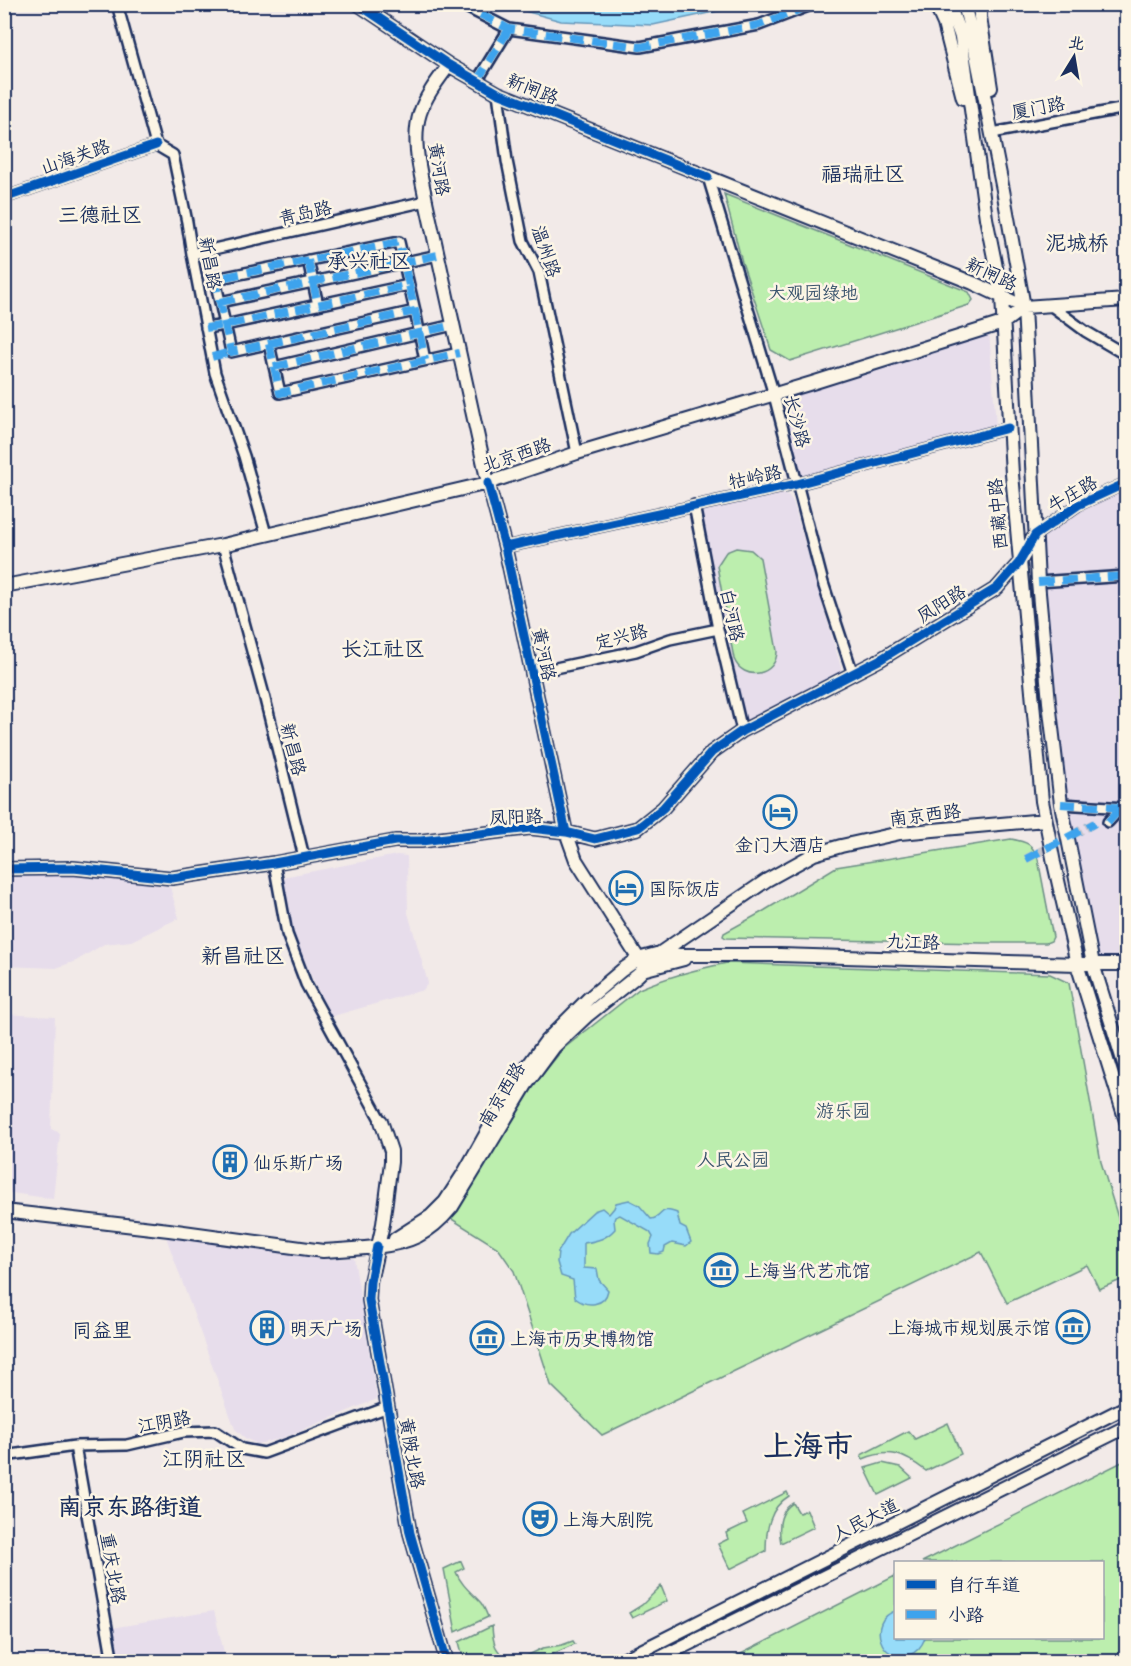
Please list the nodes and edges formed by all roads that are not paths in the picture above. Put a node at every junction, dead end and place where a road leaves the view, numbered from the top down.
1 (117, 4) edge
2 (358, 4) edge
3 (460, 4) edge
4 (814, 4) edge
5 (935, 4) edge
6 (949, 4) edge
7 (964, 4) edge
8 (980, 4) edge
9 (509, 29) junction
10 (449, 65) junction
11 (477, 81) junction
12 (498, 93) junction
13 (1126, 108) edge
14 (991, 129) junction
15 (156, 145) junction
16 (978, 160) junction
17 (708, 177) junction
18 (4, 198) edge
19 (426, 201) junction
20 (192, 254) junction
21 (438, 255) junction
22 (308, 260) junction
23 (404, 262) junction
24 (313, 282) junction
25 (409, 285) junction
26 (1002, 297) junction
27 (1126, 300) edge
28 (220, 302) junction
29 (318, 305) junction
30 (1050, 305) junction
31 (1024, 307) junction
32 (415, 311) junction
33 (1003, 323) junction
34 (225, 325) junction
35 (453, 325) junction
36 (206, 328) junction
37 (420, 333) junction
38 (269, 344) junction
39 (231, 352) junction
40 (459, 353) junction
41 (1126, 355) edge
42 (212, 357) junction
43 (426, 360) junction
44 (274, 367) junction
45 (774, 395) junction
46 (1008, 428) junction
47 (577, 453) junction
48 (488, 483) junction
49 (1126, 483) edge
50 (797, 484) junction
51 (694, 505) junction
52 (266, 534) junction
53 (1035, 535) junction
54 (223, 545) junction
55 (505, 547) junction
56 (1019, 563) junction
57 (1126, 576) edge
58 (1038, 582) junction
59 (4, 586) edge
60 (718, 629) junction
61 (532, 673) junction
62 (853, 674) junction
63 (742, 731) junction
64 (1060, 804) junction
65 (1123, 808) edge
66 (1046, 820) junction
67 (1108, 822) tunnel mouth
68 (566, 832) junction
69 (304, 857) junction
70 (274, 863) junction
71 (4, 869) edge
72 (660, 953) junction
73 (699, 954) junction
74 (642, 964) junction
75 (1077, 964) junction
76 (1093, 964) junction
77 (1126, 964) edge
78 (1126, 1070) edge
79 (381, 1121) joint
80 (1126, 1122) edge
81 (4, 1211) edge
82 (378, 1246) junction
83 (388, 1407) junction
84 (1126, 1407) edge
85 (1126, 1427) edge
86 (75, 1446) junction
87 (4, 1456) edge
88 (113, 1662) edge
89 (447, 1662) edge
90 (619, 1662) edge
91 (652, 1662) edge

1 - 15 street, 新昌路
2 - 10 main road, 新闸路
3 - 9 street
4 - 9 street
5 - 16 main road
6 - 16 main road, 西藏中路
7 - 14 main road, 西藏中路
8 - 14 main road
9 - 11 street
10 - 11 main road, 新闸路
10 - 19 main road, 黄河路
11 - 12 main road, 新闸路
12 - 17 main road, 新闸路
12 - 47 street, 温州路
13 - 14 street, 厦门路
14 - 31 main road, 西藏中路
15 - 18 street, 山海关路
15 - 20 street, 新昌路
16 - 26 main road, 西藏中路
17 - 26 main road, 新闸路
17 - 45 street, 长沙路
19 - 20 street, 青岛路
19 - 21 main road, 黄河路
20 - 36 street, 新昌路
21 - 23 street
21 - 35 main road, 黄河路
22 - 23 street
22 - 24 street
22 - 28 street
23 - 24 street
23 - 25 street
24 - 28 street
24 - 29 street
25 - 29 street
25 - 32 street
26 - 31 main road, 新闸路
26 - 33 main road, 西藏中路
27 - 30 main road
28 - 34 street
29 - 34 street
30 - 31 main road
30 - 41 street
31 - 33 main road, 北京西路
31 - 53 main road, 西藏中路
32 - 37 street
32 - 38 street
33 - 45 main road, 北京西路
33 - 46 main road, 西藏中路
34 - 36 street
34 - 39 street
35 - 37 street
35 - 40 main road, 黄河路
36 - 42 street, 新昌路
37 - 43 street
37 - 44 street
38 - 39 street
38 - 44 street
39 - 42 street
40 - 43 street
40 - 48 main road, 黄河路
42 - 52 street, 新昌路
43 - 44 street
45 - 47 main road, 北京西路
45 - 50 street, 长沙路
46 - 50 street, 牯岭路
46 - 56 main road, 西藏中路
47 - 48 main road, 北京西路
48 - 52 main road, 北京西路
48 - 55 main road, 黄河路
49 - 53 street, 牛庄路
50 - 51 street, 牯岭路
50 - 62 street, 长沙路
51 - 55 street, 牯岭路
51 - 60 street, 白河路
52 - 54 main road, 北京西路
53 - 56 main road, 凤阳路
53 - 58 main road, 西藏中路
54 - 59 main road, 北京西路
54 - 69 street, 新昌路
55 - 61 main road, 黄河路
56 - 62 main road, 凤阳路
56 - 66 main road, 西藏中路
57 - 58 street
58 - 64 main road, 西藏中路
60 - 61 street, 定兴路
60 - 63 street, 白河路
61 - 68 main road, 黄河路
62 - 63 main road, 凤阳路
63 - 68 main road, 凤阳路
64 - 65 street
64 - 76 main road, 西藏中路
65 - 67 street
66 - 72 main road, 南京西路
66 - 75 main road, 西藏中路
68 - 69 main road, 凤阳路
68 - 74 main road, 黄河路
69 - 70 main road, 凤阳路
70 - 71 main road, 凤阳路
70 - 79 street
72 - 73 main road, 九江路
72 - 74 main road, 南京西路
73 - 74 main road, 九江路
73 - 75 main road, 九江路
74 - 82 main road, 南京西路
75 - 76 main road, 九江路
75 - 80 main road, 西藏中路
76 - 77 main road, 九江路
76 - 78 main road, 西藏中路
79 - 82 main road, 黄陂北路
81 - 82 main road, 南京西路
82 - 83 main road, 黄陂北路
83 - 86 street, 江阴路
83 - 89 main road, 黄陂北路
84 - 90 main road, 人民大道
85 - 91 main road, 人民大道
86 - 87 street, 江阴路
86 - 88 street, 重庆北路

